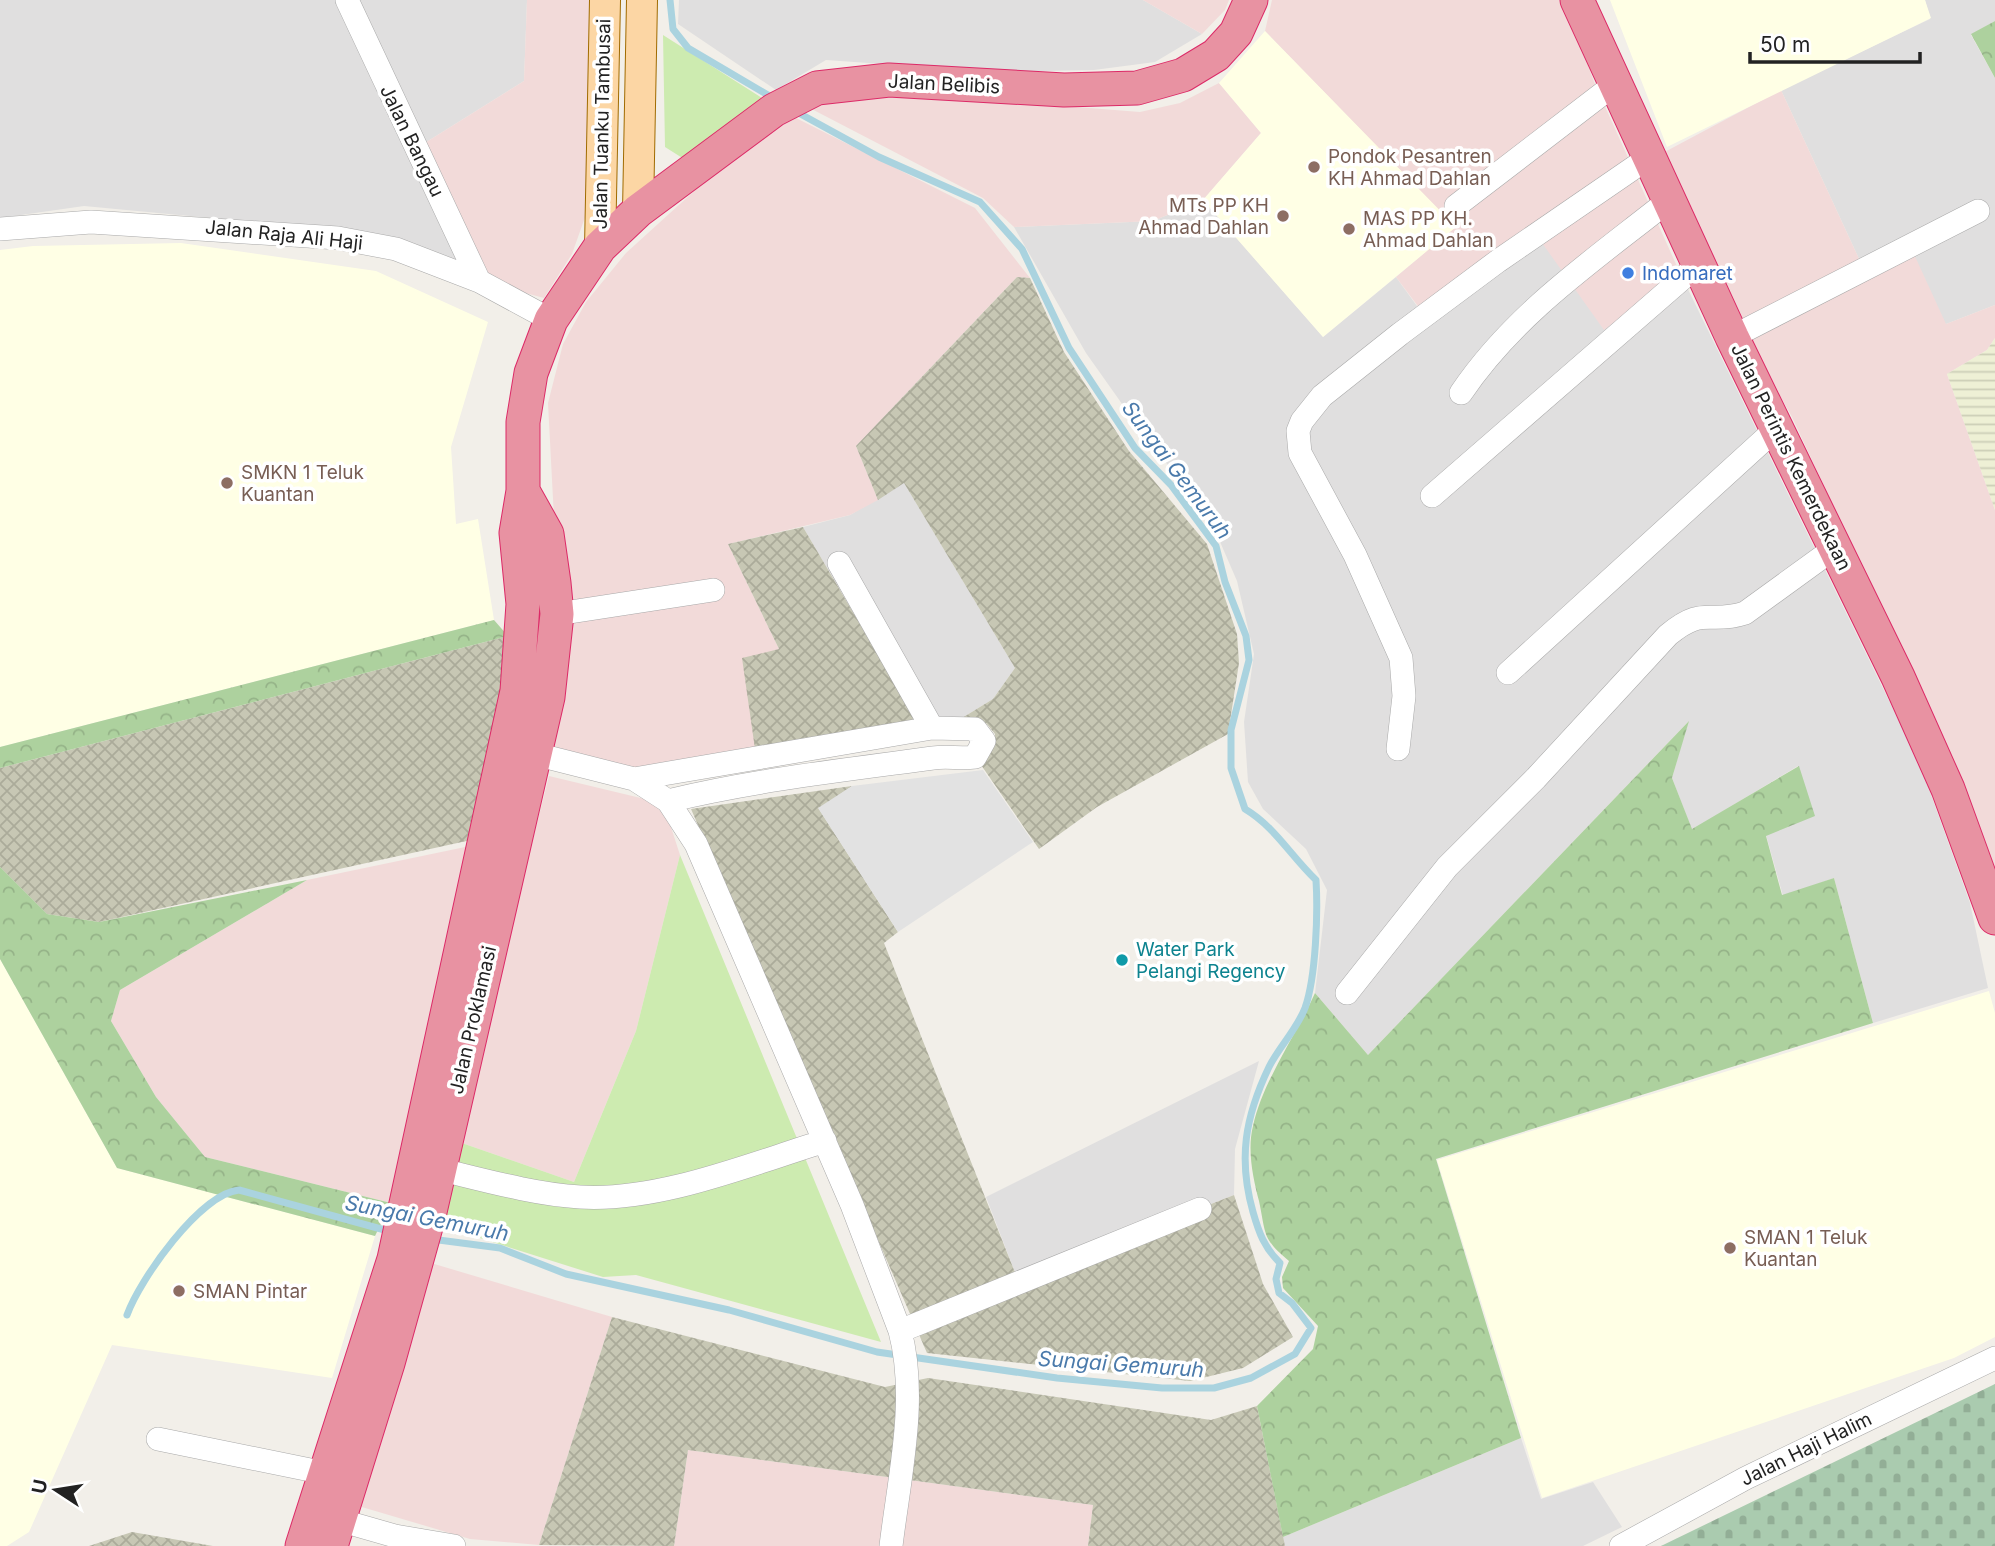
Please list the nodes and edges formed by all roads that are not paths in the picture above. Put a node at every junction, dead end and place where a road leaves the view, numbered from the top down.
1 (347, 0) edge
2 (605, 0) edge
3 (642, 0) edge
4 (1251, 0) edge
5 (1577, 0) edge
6 (1615, 84) junction
7 (1648, 158) junction
8 (1668, 201) junction
9 (1456, 206) dead end
10 (638, 211) junction
11 (1978, 211) dead end
12 (0, 229) edge
13 (600, 247) junction
14 (1699, 264) junction
15 (479, 281) junction
16 (551, 320) junction
17 (1732, 337) junction
18 (1461, 393) dead end
19 (1778, 427) junction
20 (523, 491) junction
21 (1432, 496) dead end
22 (1836, 547) junction
23 (839, 563) dead end
24 (713, 590) dead end
25 (556, 614) junction
26 (1508, 673) dead end
27 (533, 694) junction
28 (932, 728) junction
29 (1398, 749) dead end
30 (535, 754) junction
31 (634, 779) junction
32 (668, 801) junction
33 (1995, 918) edge
34 (1347, 993) dead end
35 (825, 1141) junction
36 (427, 1166) junction
37 (1200, 1209) dead end
38 (902, 1339) junction
39 (1995, 1358) edge
40 (375, 1360) junction
41 (158, 1440) dead end
42 (325, 1473) junction
43 (335, 1533) edge
44 (302, 1546) edge
45 (454, 1546) edge
46 (891, 1546) edge
47 (1621, 1546) edge

1 - 15 street, Jalan Bangau
2 - 13 main road, Jalan Tuanku Tambusai
3 - 10 main road, Jalan Tuanku Tambusai
4 - 10 highway, Jalan Belibis
5 - 6 highway, Jalan Perintis Kemerdekaan
6 - 7 highway, Jalan Perintis Kemerdekaan
6 - 9 street
7 - 8 highway, Jalan Perintis Kemerdekaan
7 - 29 street
8 - 14 highway, Jalan Perintis Kemerdekaan
8 - 18 street
10 - 13 highway, Jalan Proklamasi
11 - 17 street
12 - 15 street, Jalan Raja Ali Haji
13 - 16 highway, Jalan Proklamasi
14 - 17 highway, Jalan Perintis Kemerdekaan
14 - 21 street
15 - 16 street, Jalan Raja Ali Haji
16 - 20 highway, Jalan Proklamasi
17 - 19 highway, Jalan Perintis Kemerdekaan
19 - 22 highway, Jalan Perintis Kemerdekaan
19 - 26 street
20 - 25 highway, Jalan Proklamasi
20 - 27 highway, Jalan Proklamasi
22 - 33 highway, Jalan Perintis Kemerdekaan
22 - 34 street
23 - 28 street
24 - 25 street
25 - 27 highway, Jalan Proklamasi
27 - 30 highway, Jalan Proklamasi
27 - 36 highway, Jalan Proklamasi
28 - 31 street
28 - 32 street
30 - 31 street
30 - 36 highway, Jalan Proklamasi
31 - 32 street
32 - 35 street
35 - 36 street
35 - 38 street
36 - 40 highway, Jalan Proklamasi
37 - 38 street
38 - 46 street
39 - 47 street, Jalan Haji Halim
40 - 42 highway, Jalan Proklamasi
40 - 43 highway, Jalan Proklamasi
41 - 42 street
42 - 44 highway, Jalan Proklamasi
43 - 45 street

